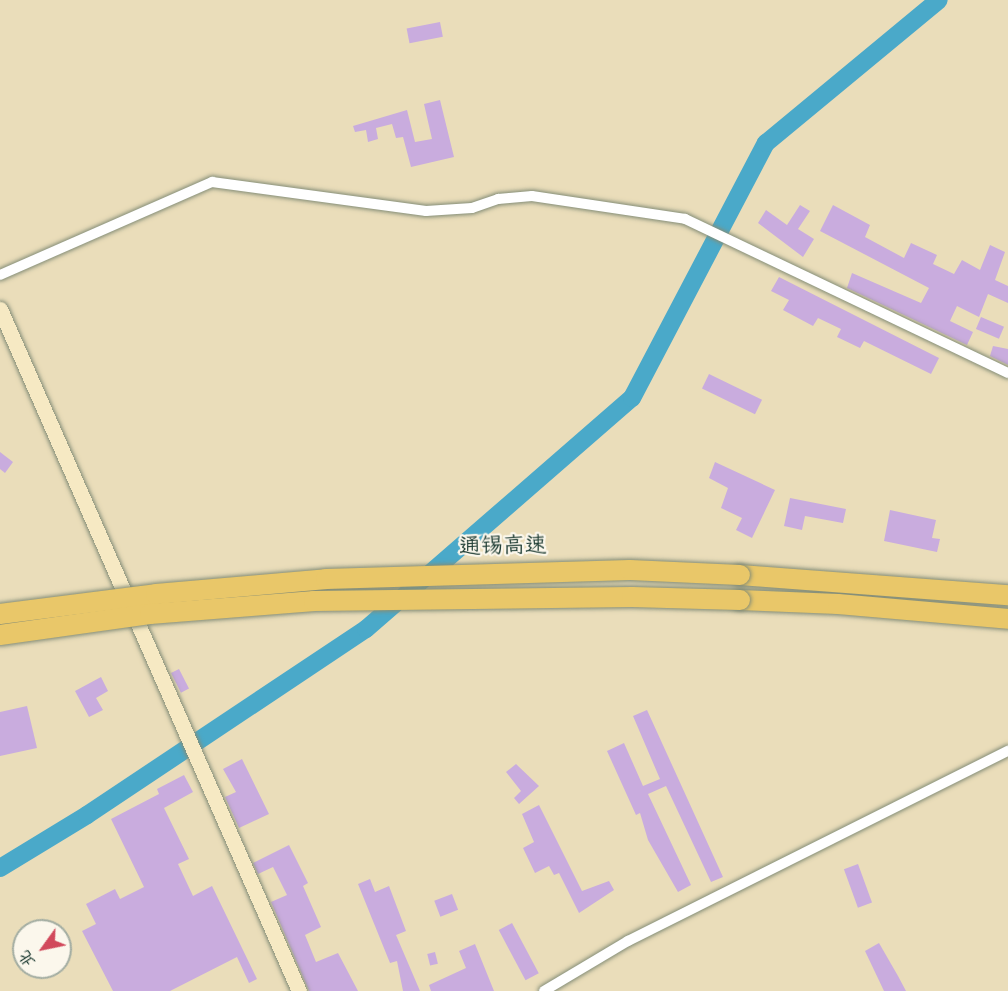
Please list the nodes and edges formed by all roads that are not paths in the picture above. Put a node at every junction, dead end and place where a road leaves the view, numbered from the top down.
1 (0, 275) edge
2 (0, 309) edge
3 (1008, 374) edge
4 (1008, 595) edge
5 (0, 614) edge
6 (1008, 619) edge
7 (0, 635) edge
8 (1008, 751) edge
9 (299, 991) edge
10 (544, 991) edge

1 - 3 street
2 - 9 street
4 - 5 highway, 通锡高速, bridge
6 - 7 highway, bridge
8 - 10 street

